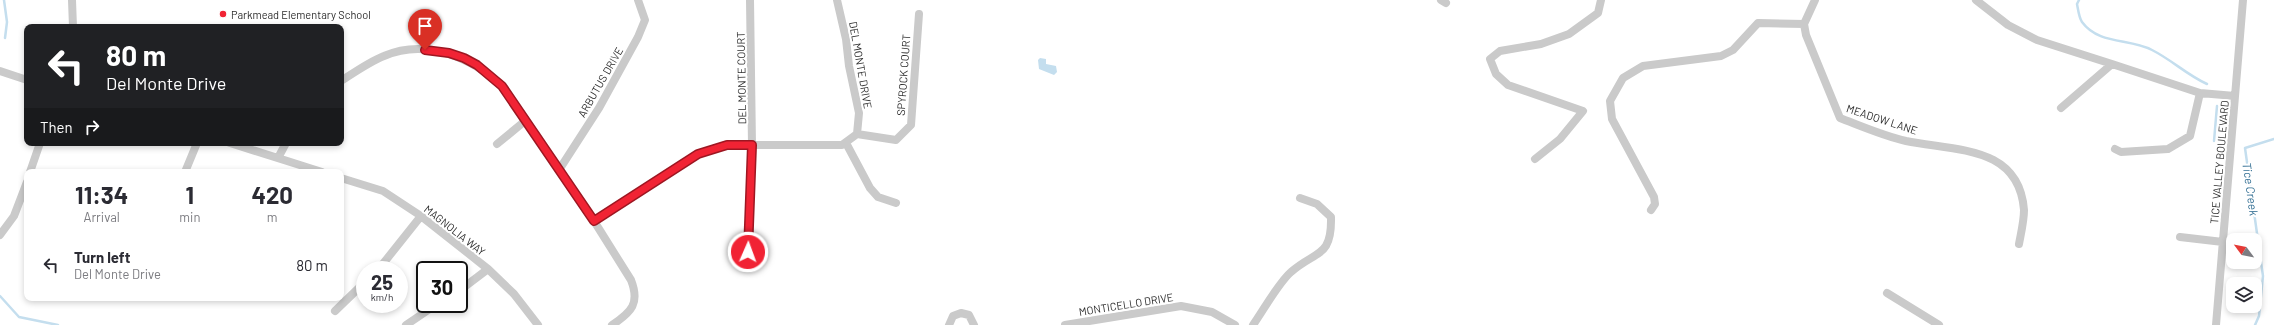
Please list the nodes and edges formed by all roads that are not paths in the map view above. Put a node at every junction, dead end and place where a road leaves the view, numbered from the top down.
1 (72, 0) edge
2 (638, 0) edge
3 (750, 0) edge
4 (837, 0) edge
5 (1601, 0) edge
6 (1815, 0) edge
7 (1976, 0) edge
8 (2243, 0) edge
9 (919, 14) dead end
10 (73, 24) edge
11 (1804, 24) junction
12 (2112, 64) junction
13 (0, 71) edge
14 (344, 78) edge
15 (24, 79) edge
16 (2200, 93) junction
17 (2235, 96) junction
18 (2061, 108) dead end
19 (525, 121) junction
20 (857, 134) junction
21 (846, 143) junction
22 (497, 144) dead end
23 (752, 145) junction
24 (39, 146) edge
25 (196, 146) edge
26 (240, 146) edge
27 (284, 146) edge
28 (2115, 149) dead end
29 (278, 158) junction
30 (1536, 159) dead end
31 (31, 169) edge
32 (186, 169) edge
33 (313, 169) edge
34 (559, 170) junction
35 (344, 179) edge
36 (24, 190) edge
37 (1300, 198) dead end
38 (896, 203) dead end
39 (1651, 210) dead end
40 (421, 216) junction
41 (594, 221) junction
42 (0, 235) edge
43 (2180, 237) dead end
44 (2223, 242) junction
45 (2019, 244) dead end
46 (748, 252) dead end
47 (385, 261) edge
48 (488, 269) junction
49 (468, 284) edge
50 (356, 291) edge
51 (1887, 293) dead end
52 (335, 312) dead end
53 (424, 313) edge
54 (406, 325) edge
55 (538, 325) edge
56 (612, 325) edge
57 (949, 325) edge
58 (974, 325) edge
59 (1065, 325) edge
60 (1235, 325) edge
61 (1253, 325) edge
62 (1939, 325) edge
63 (2216, 325) edge

1 - 10 street
2 - 34 street, ARBUTUS DRIVE
3 - 23 street, DEL MONTE COURT
4 - 20 street, DEL MONTE DRIVE
5 - 30 street
6 - 11 street
7 - 12 street
8 - 17 street, TICE VALLEY BOULEVARD
9 - 20 street, SPYROCK COURT
11 - 39 street
11 - 45 street, MEADOW LANE
12 - 16 street
12 - 18 street
13 - 15 street
14 - 19 street
16 - 17 street
16 - 28 street
17 - 44 street, TICE VALLEY BOULEVARD
19 - 22 street
19 - 34 street
20 - 21 street
21 - 23 street
21 - 38 street
23 - 41 street
23 - 46 street, DEL MONTE COURT
24 - 31 street
25 - 32 street
26 - 29 street
27 - 29 street
29 - 33 street
34 - 41 street
35 - 40 street, MAGNOLIA WAY
36 - 42 street
37 - 61 street
40 - 47 street
40 - 48 street, MAGNOLIA WAY
41 - 56 street
43 - 44 street
44 - 63 street, TICE VALLEY BOULEVARD
48 - 49 street
48 - 55 street, MAGNOLIA WAY
50 - 52 street
51 - 62 street
53 - 54 street
57 - 58 street
59 - 60 street, MONTICELLO DRIVE

